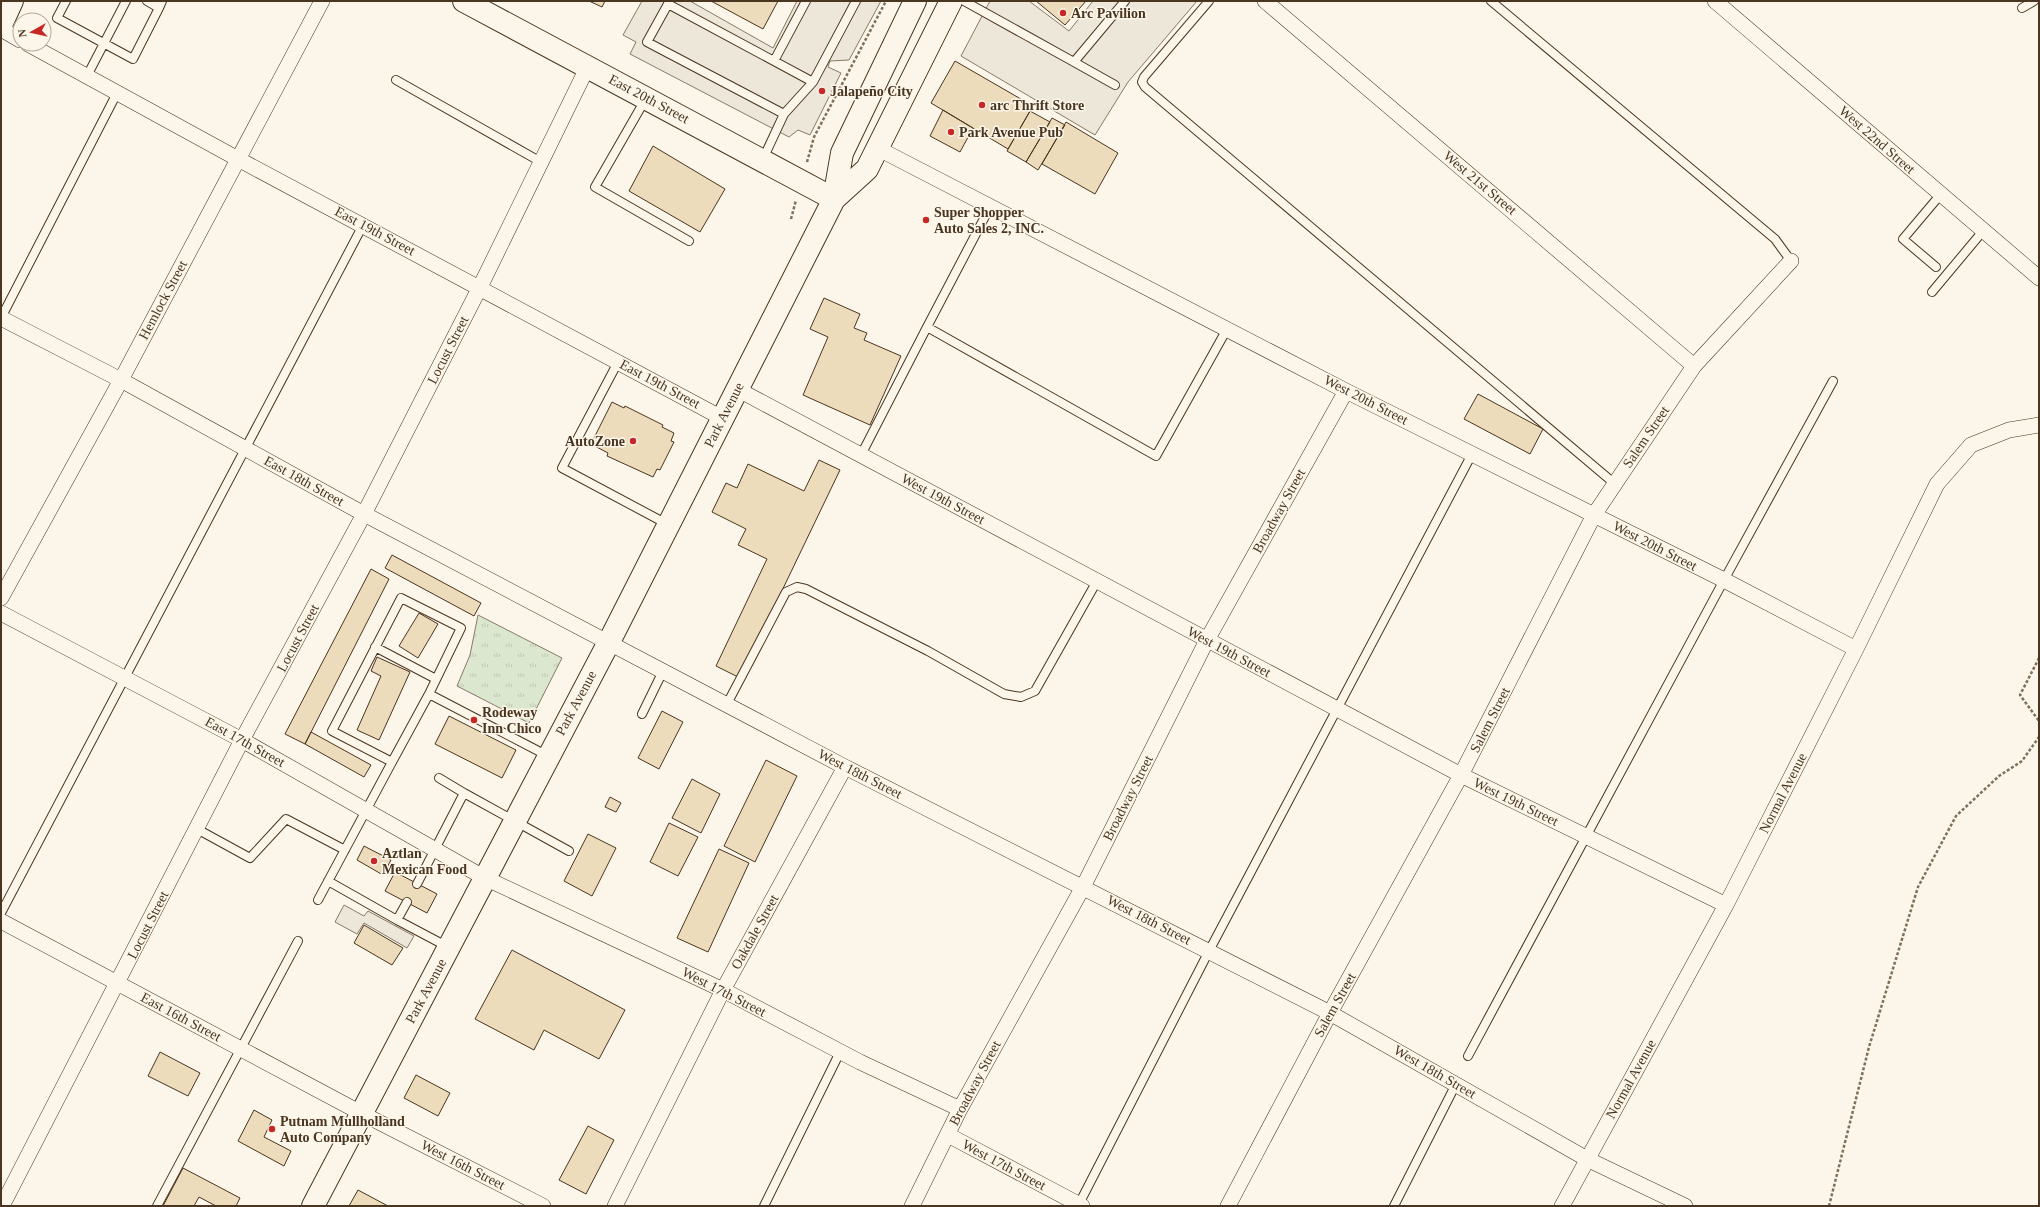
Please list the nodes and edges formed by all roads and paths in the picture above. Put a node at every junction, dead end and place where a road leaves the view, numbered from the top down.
1 (12, 1) edge
2 (66, 1) edge
3 (126, 1) edge
4 (147, 1) edge
5 (322, 1) edge
6 (806, 1) edge
7 (856, 1) edge
8 (886, 1) edge
9 (916, 1) edge
10 (950, 1) edge
11 (964, 1) edge
12 (1125, 1) edge
13 (1209, 1) edge
14 (1265, 1) edge
15 (1491, 1) edge
16 (1715, 1) edge
17 (2034, 1) edge
18 (471, 3) edge
19 (160, 4) edge
20 (2022, 8) dead end
21 (1, 25) edge
22 (1, 29) edge
23 (12, 35) edge
24 (103, 44) junction
25 (43, 52) edge
26 (774, 61) junction
27 (1074, 62) junction
28 (588, 66) junction
29 (87, 76) junction
30 (396, 80) dead end
31 (813, 82) junction
32 (1115, 85) dead end
33 (117, 93) junction
34 (646, 98) junction
35 (784, 114) junction
36 (877, 148) junction
37 (238, 159) junction
38 (763, 160) junction
39 (541, 162) junction
40 (805, 169) dead end
41 (1941, 194) junction
42 (797, 198) dead end
43 (834, 198) junction
44 (990, 207) junction
45 (791, 218) dead end
46 (363, 225) junction
47 (1983, 231) junction
48 (689, 242) dead end
49 (1791, 261) joint
50 (1936, 267) dead end
51 (2039, 278) edge
52 (480, 287) junction
53 (1932, 292) dead end
54 (1, 318) edge
55 (927, 327) junction
56 (1227, 329) junction
57 (618, 362) junction
58 (1694, 366) junction
59 (121, 380) junction
60 (1833, 381) dead end
61 (738, 389) junction
62 (1346, 390) junction
63 (722, 418) junction
64 (2039, 425) edge
65 (245, 448) junction
66 (1472, 454) junction
67 (861, 455) junction
68 (1615, 484) junction
69 (364, 514) junction
70 (1594, 515) junction
71 (668, 525) junction
72 (1724, 580) junction
73 (1097, 581) junction
74 (1, 598) edge
75 (1, 613) edge
76 (1207, 640) junction
77 (609, 642) junction
78 (376, 647) junction
79 (1856, 649) junction
80 (2039, 658) edge
81 (663, 671) junction
82 (124, 678) junction
83 (436, 679) junction
84 (429, 694) junction
85 (727, 704) junction
86 (1337, 709) junction
87 (642, 714) dead end
88 (2039, 721) edge
89 (2039, 737) edge
90 (242, 740) junction
91 (548, 756) junction
92 (392, 762) junction
93 (845, 766) junction
94 (1461, 775) junction
95 (439, 778) dead end
96 (464, 793) junction
97 (366, 810) junction
98 (515, 822) junction
99 (197, 829) junction
100 (1586, 836) junction
101 (433, 849) junction
102 (345, 850) junction
103 (569, 851) dead end
104 (485, 878) junction
105 (328, 881) junction
106 (417, 884) dead end
107 (1083, 887) junction
108 (318, 900) dead end
109 (407, 902) dead end
110 (1726, 905) junction
111 (1, 913) edge
112 (397, 920) junction
113 (1, 921) edge
114 (298, 942) dead end
115 (448, 948) junction
116 (1209, 951) junction
117 (118, 983) junction
118 (723, 990) junction
119 (1330, 1012) junction
120 (241, 1049) junction
121 (840, 1052) junction
122 (1468, 1056) dead end
123 (1456, 1084) junction
124 (960, 1109) junction
125 (361, 1113) junction
126 (948, 1135) junction
127 (1587, 1159) junction
128 (2, 1206) edge
129 (158, 1206) edge
130 (313, 1206) edge
131 (543, 1206) edge
132 (616, 1206) edge
133 (764, 1206) edge
134 (912, 1206) edge
135 (1080, 1206) edge
136 (1228, 1206) edge
137 (1394, 1206) edge
138 (1562, 1206) edge
139 (1685, 1206) edge
140 (1829, 1206) edge

1 - 21 main road
2 - 24 lane
3 - 24 lane
4 - 19 lane
5 - 37 street, Hemlock Street
6 - 26 lane
7 - 31 lane
8 - 40 path
9 - 43 main road, Park Avenue
10 - 36 main road, Park Avenue
11 - 27 lane
12 - 27 lane
13 - 68 lane
14 - 58 street, West 21st Street
15 - 49 lane
16 - 41 street, West 22nd Street
17 - 20 lane
18 - 28 main road, East 20th Street
19 - 24 lane
22 - 23 street
24 - 29 lane
25 - 29 street, East 19th Street
26 - 31 lane
26 - 35 lane
27 - 32 lane
28 - 34 main road, East 20th Street
28 - 39 street, Locust Street
29 - 33 street, East 19th Street
30 - 39 lane
31 - 35 lane
33 - 37 street, East 19th Street
33 - 54 lane
34 - 38 main road, East 20th Street
34 - 48 lane
35 - 38 lane
36 - 43 main road, Park Avenue
36 - 44 street, West 20th Street
37 - 46 street, East 19th Street
37 - 59 street, Hemlock Street
38 - 43 main road, East 20th Street
39 - 52 street, Locust Street
41 - 47 street, West 22nd Street
41 - 50 lane
42 - 45 path
43 - 61 main road, Park Avenue
44 - 55 lane
44 - 56 street, West 20th Street
46 - 52 street, East 19th Street
46 - 65 lane
47 - 51 street, West 22nd Street
47 - 53 lane
49 - 58 street, Salem Street
52 - 57 street, East 19th Street
52 - 69 street, Locust Street
54 - 59 street, East 18th Street
55 - 56 lane
55 - 67 lane
56 - 62 street, West 20th Street
57 - 63 street, East 19th Street
57 - 71 lane
58 - 68 street, Salem Street
59 - 65 street, East 18th Street
59 - 74 street, Hemlock Street
60 - 72 lane
61 - 63 main road, Park Avenue
61 - 67 street, West 19th Street
62 - 66 street, West 20th Street
62 - 76 street, Broadway Street
63 - 71 main road, Park Avenue
64 - 79 street, Normal Avenue
65 - 69 street, East 18th Street
65 - 82 lane
66 - 70 street, West 20th Street
66 - 86 lane
67 - 73 street, West 19th Street
68 - 70 street, Salem Street
69 - 77 street, East 18th Street
69 - 90 street, Locust Street
70 - 72 street, West 20th Street
70 - 94 street, Salem Street
71 - 77 main road, Park Avenue
72 - 79 street, West 20th Street
72 - 100 lane
73 - 76 street, West 19th Street
73 - 85 lane
75 - 82 street, East 17th Street
76 - 86 street, West 19th Street
76 - 107 street, Broadway Street
77 - 81 street, West 18th Street
77 - 91 main road, Park Avenue
78 - 83 lane
78 - 83 lane
78 - 92 lane
79 - 110 street, Normal Avenue
80 - 88 path
81 - 85 street, West 18th Street
81 - 87 lane
82 - 90 street, East 17th Street
82 - 111 lane
83 - 84 lane
84 - 91 lane
84 - 92 lane
85 - 93 street, West 18th Street
86 - 94 street, West 19th Street
86 - 116 lane
89 - 140 path
90 - 97 street, East 17th Street
90 - 99 street, Locust Street
91 - 98 main road, Park Avenue
92 - 97 lane
93 - 107 street, West 18th Street
93 - 118 street, Oakdale Street
94 - 100 street, West 19th Street
94 - 119 street, Salem Street
95 - 96 lane
96 - 98 lane
96 - 101 lane
97 - 101 street, East 17th Street
97 - 102 lane
98 - 103 lane
98 - 104 main road, Park Avenue
99 - 102 lane
99 - 117 street, Locust Street
100 - 110 street, West 19th Street
100 - 122 lane
101 - 104 street, East 17th Street
101 - 106 lane
102 - 105 lane
104 - 115 main road, Park Avenue
104 - 118 street, West 17th Street
105 - 108 lane
105 - 112 lane
107 - 116 street, West 18th Street
107 - 124 street, Broadway Street
109 - 112 lane
110 - 127 street, Normal Avenue
112 - 115 lane
113 - 117 street, East 16th Street
114 - 120 lane
115 - 125 main road, Park Avenue
116 - 119 street, West 18th Street
116 - 135 lane
117 - 120 street, East 16th Street
117 - 128 street, Locust Street
118 - 121 street, West 17th Street
118 - 132 street, Oakdale Street
119 - 123 street, West 18th Street
119 - 136 street, Salem Street
120 - 125 street, East 16th Street
120 - 129 lane
121 - 124 street, West 17th Street
121 - 133 lane
123 - 127 street, West 18th Street
123 - 137 lane
124 - 126 street, Broadway Street
125 - 130 main road, Park Avenue
125 - 131 street, West 16th Street
126 - 134 street, Broadway Street
126 - 135 street, West 17th Street
127 - 138 street, Normal Avenue
127 - 139 street, West 18th Street

